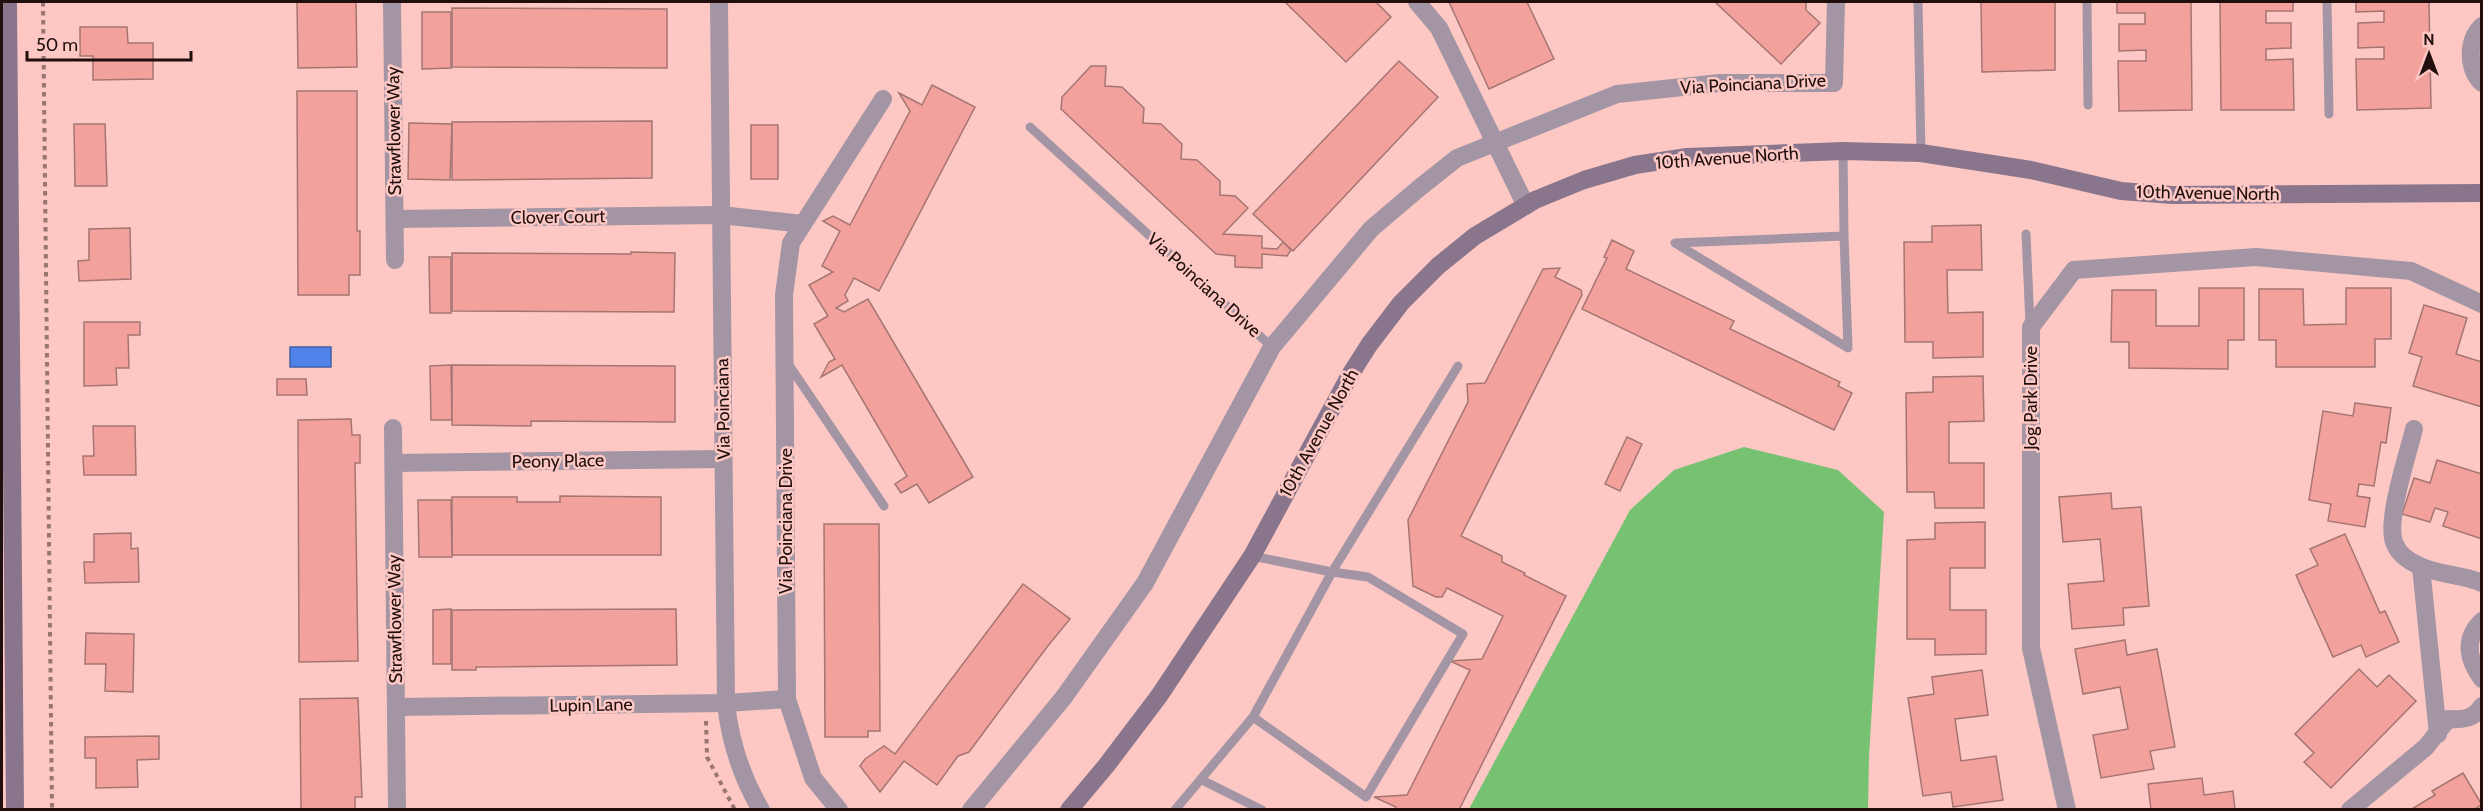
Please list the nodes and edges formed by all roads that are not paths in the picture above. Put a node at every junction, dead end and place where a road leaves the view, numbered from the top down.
1 (8, 2) edge
2 (392, 2) edge
3 (719, 2) edge
4 (1417, 2) edge
5 (1836, 2) edge
6 (1918, 2) edge
7 (2087, 2) edge
8 (2328, 2) edge
9 (2481, 26) edge
10 (2481, 83) edge
11 (883, 99) dead end
12 (2088, 105) dead end
13 (2329, 114) dead end
14 (1030, 127) dead end
15 (1495, 141) junction
16 (1843, 151) junction
17 (1920, 153) junction
18 (2481, 193) edge
19 (1526, 206) junction
20 (721, 215) junction
21 (394, 219) junction
22 (803, 224) junction
23 (2026, 234) dead end
24 (1844, 236) junction
25 (395, 260) dead end
26 (2481, 304) edge
27 (2031, 327) junction
28 (1272, 347) junction
29 (784, 358) junction
30 (1458, 366) dead end
31 (393, 428) dead end
32 (2414, 429) dead end
33 (723, 459) junction
34 (394, 463) junction
35 (884, 506) dead end
36 (1252, 556) junction
37 (2421, 567) junction
38 (1332, 572) junction
39 (2481, 583) edge
40 (2481, 621) edge
41 (8, 635) edge
42 (2481, 679) edge
43 (787, 699) junction
44 (726, 703) junction
45 (2481, 706) edge
46 (396, 707) junction
47 (1253, 717) junction
48 (2438, 734) junction
49 (1202, 780) junction
50 (15, 810) edge
51 (397, 810) edge
52 (762, 810) edge
53 (839, 810) edge
54 (971, 810) edge
55 (1069, 810) edge
56 (1175, 810) edge
57 (1262, 810) edge
58 (2067, 810) edge
59 (2350, 810) edge

1 - 41 street
2 - 21 street, Strawflower Way
3 - 20 street, Via Poinciana
4 - 15 street
5 - 15 street, Via Poinciana Drive
6 - 17 lane
7 - 12 lane
8 - 13 lane
9 - 10 street
11 - 22 street, Via Poinciana Drive
14 - 28 lane, Via Poinciana Drive
15 - 19 street
15 - 28 street, Via Poinciana Drive
16 - 17 street, 10th Avenue North
16 - 19 street, 10th Avenue North
16 - 24 lane
17 - 18 street, 10th Avenue North
19 - 36 street, 10th Avenue North
20 - 21 street, Clover Court
20 - 22 street
20 - 33 street, Via Poinciana
21 - 25 street, Strawflower Way
22 - 29 street, Via Poinciana Drive
23 - 27 lane
24 - 24 lane
26 - 27 street, Jog Park Drive
27 - 58 street, Jog Park Drive
28 - 54 street, Via Poinciana Drive
29 - 35 lane
29 - 43 street, Via Poinciana Drive
30 - 38 lane
31 - 34 street, Strawflower Way
32 - 37 street
33 - 34 street, Peony Place
33 - 44 street, Via Poinciana
34 - 46 street, Strawflower Way
36 - 38 lane
36 - 55 street, 10th Avenue North
37 - 39 street
37 - 48 street
38 - 47 lane
38 - 47 lane
40 - 42 street
41 - 50 street
43 - 44 street, Lupin Lane
43 - 53 street, Via Poinciana Drive
44 - 46 street, Lupin Lane
44 - 52 street, Via Poinciana
45 - 48 street
46 - 51 street, Strawflower Way
47 - 49 lane
48 - 59 street
49 - 56 lane
49 - 57 lane

